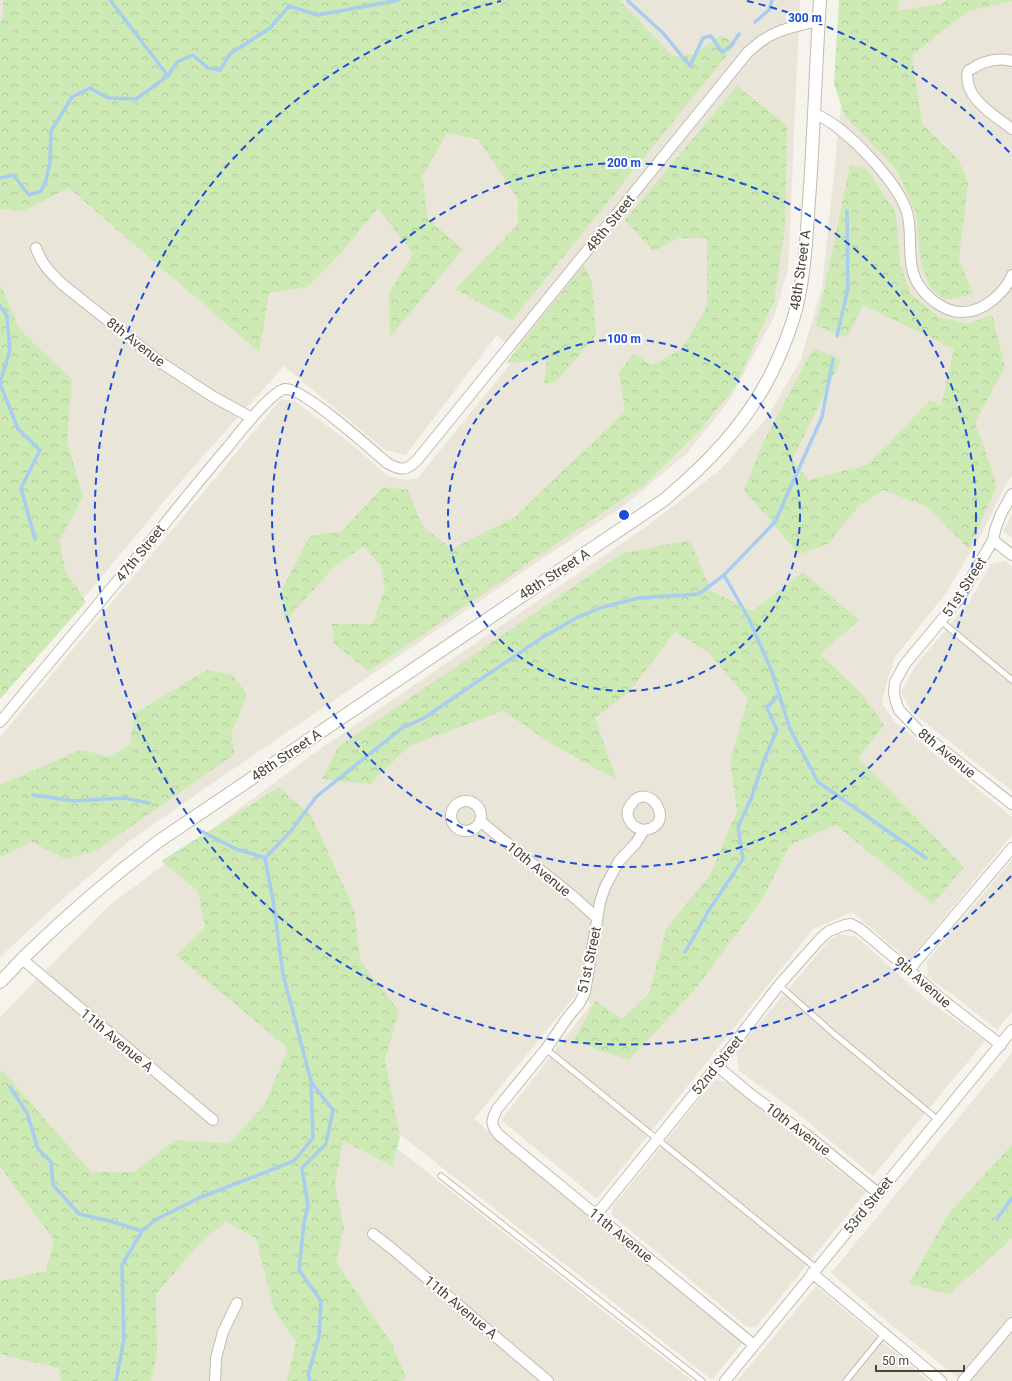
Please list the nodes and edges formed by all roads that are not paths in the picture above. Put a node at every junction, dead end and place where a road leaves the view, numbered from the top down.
1 (820, 0) edge
2 (819, 21) junction
3 (1012, 61) edge
4 (815, 114) junction
5 (1012, 129) edge
6 (36, 248) dead end
7 (1012, 275) edge
8 (284, 389) joint
9 (252, 418) junction
10 (1012, 494) edge
11 (993, 540) junction
12 (1012, 555) edge
13 (942, 622) junction
14 (1012, 680) edge
15 (894, 693) joint
16 (0, 722) edge
17 (1012, 804) edge
18 (480, 821) dead end
19 (644, 830) dead end
20 (1012, 848) edge
21 (597, 918) junction
22 (845, 925) joint
23 (22, 959) junction
24 (909, 970) junction
25 (0, 982) edge
26 (780, 985) junction
27 (1012, 1030) edge
28 (1000, 1045) junction
29 (546, 1049) junction
30 (717, 1066) junction
31 (213, 1120) dead end
32 (938, 1120) junction
33 (492, 1123) joint
34 (658, 1140) junction
35 (441, 1176) dead end
36 (878, 1193) junction
37 (596, 1215) junction
38 (373, 1234) dead end
39 (814, 1270) junction
40 (237, 1303) dead end
41 (1012, 1323) edge
42 (885, 1333) junction
43 (754, 1345) junction
44 (215, 1381) edge
45 (548, 1381) edge
46 (702, 1381) edge
47 (725, 1381) edge
48 (846, 1381) edge
49 (941, 1381) edge
50 (963, 1381) edge

1 - 2 street
2 - 4 street, 48th Street A
2 - 8 street, 48th Street
3 - 5 street
4 - 7 street
4 - 23 street, 48th Street A
6 - 9 street, 8th Avenue
8 - 9 street, 47th Street
9 - 16 street, 47th Street
10 - 11 street, 51st Street
11 - 12 street
11 - 13 street, 51st Street
13 - 14 lane
13 - 15 street, 51st Street
15 - 17 street, 8th Avenue
18 - 21 street, 10th Avenue
19 - 21 street, 51st Street
20 - 24 street
21 - 29 street, 51st Street
22 - 24 street, 9th Avenue
22 - 26 street, 52nd Street
23 - 25 street
23 - 31 street, 11th Avenue A
24 - 28 street, 9th Avenue
26 - 30 street, 52nd Street
26 - 32 lane
27 - 28 street, 53rd Street
28 - 32 street, 53rd Street
29 - 33 street, 51st Street
29 - 34 lane
30 - 34 street, 52nd Street
30 - 36 street, 10th Avenue
32 - 36 street, 53rd Street
33 - 37 street, 11th Avenue
34 - 37 street, 52nd Street
34 - 39 lane
35 - 46 lane
36 - 39 street, 53rd Street
37 - 43 street, 11th Avenue
38 - 45 street, 11th Avenue A
39 - 42 street
39 - 43 street, 53rd Street
40 - 44 street
41 - 50 street
42 - 48 lane
42 - 49 street
43 - 47 street, 53rd Street

